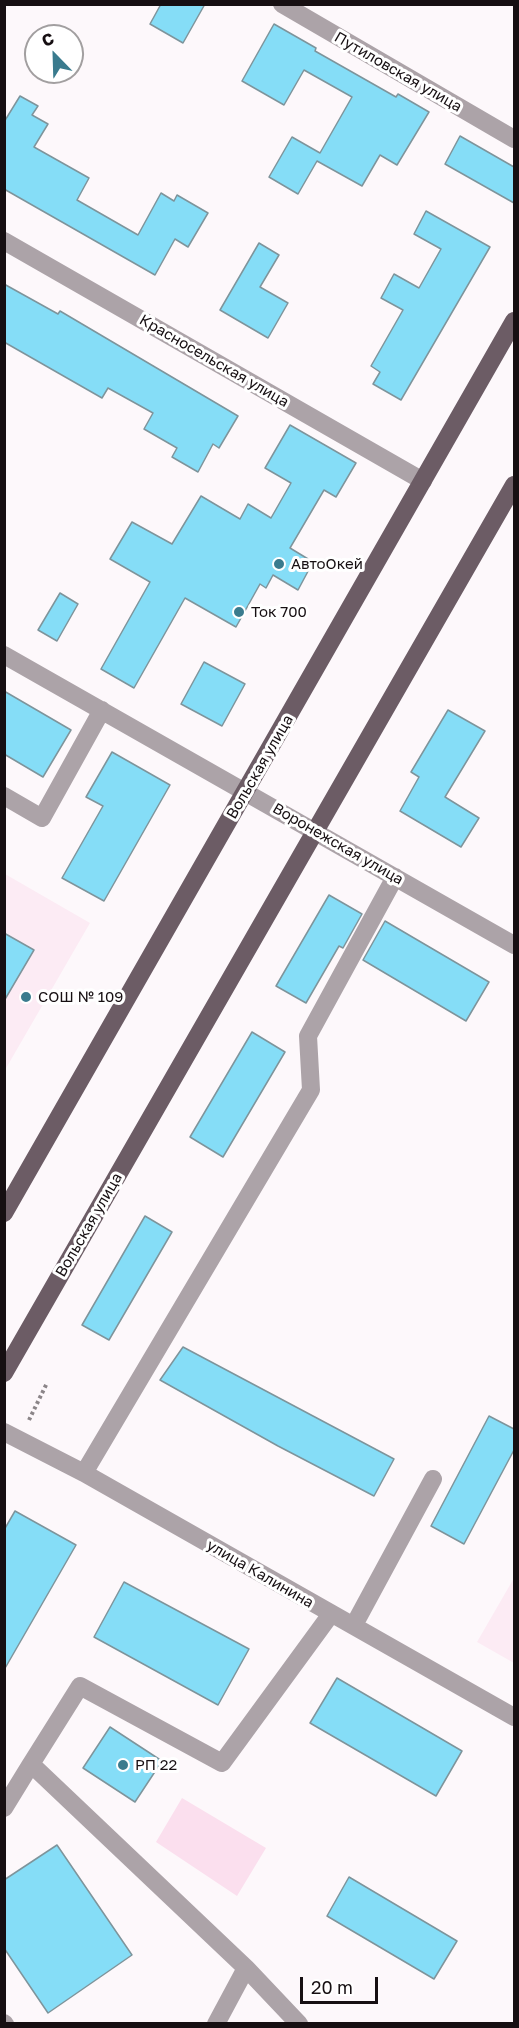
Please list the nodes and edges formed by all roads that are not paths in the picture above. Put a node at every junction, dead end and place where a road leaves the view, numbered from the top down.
1 (282, 4) edge
2 (514, 139) edge
3 (4, 241) edge
4 (514, 321) edge
5 (423, 481) junction
6 (514, 485) edge
7 (4, 655) edge
8 (102, 710) junction
9 (246, 791) junction
10 (4, 796) edge
11 (315, 831) junction
12 (395, 877) junction
13 (514, 945) edge
14 (4, 1213) edge
15 (4, 1373) edge
16 (4, 1432) edge
17 (84, 1473) junction
18 (433, 1479) dead end
19 (330, 1614) junction
20 (354, 1625) junction
21 (514, 1717) edge
22 (31, 1764) junction
23 (4, 1808) edge
24 (246, 1968) junction
25 (216, 2024) edge
26 (299, 2024) edge

1 - 2 street, Путиловская улица
3 - 5 street, Красносельская улица
4 - 5 main road, Вольская улица
5 - 9 main road, Вольская улица
6 - 11 main road, Вольская улица
7 - 8 street, Воронежская улица
8 - 9 street, Воронежская улица
8 - 10 street
9 - 11 street, Воронежская улица
9 - 14 main road, Вольская улица
11 - 12 street, Воронежская улица
11 - 15 main road, Вольская улица
12 - 13 street, Воронежская улица
12 - 17 street
16 - 17 street, улица Калинина
17 - 19 street, улица Калинина
18 - 20 street
19 - 20 street, улица Калинина
19 - 22 street
20 - 21 street, улица Калинина
22 - 23 street
22 - 24 street
24 - 25 street
24 - 26 street

